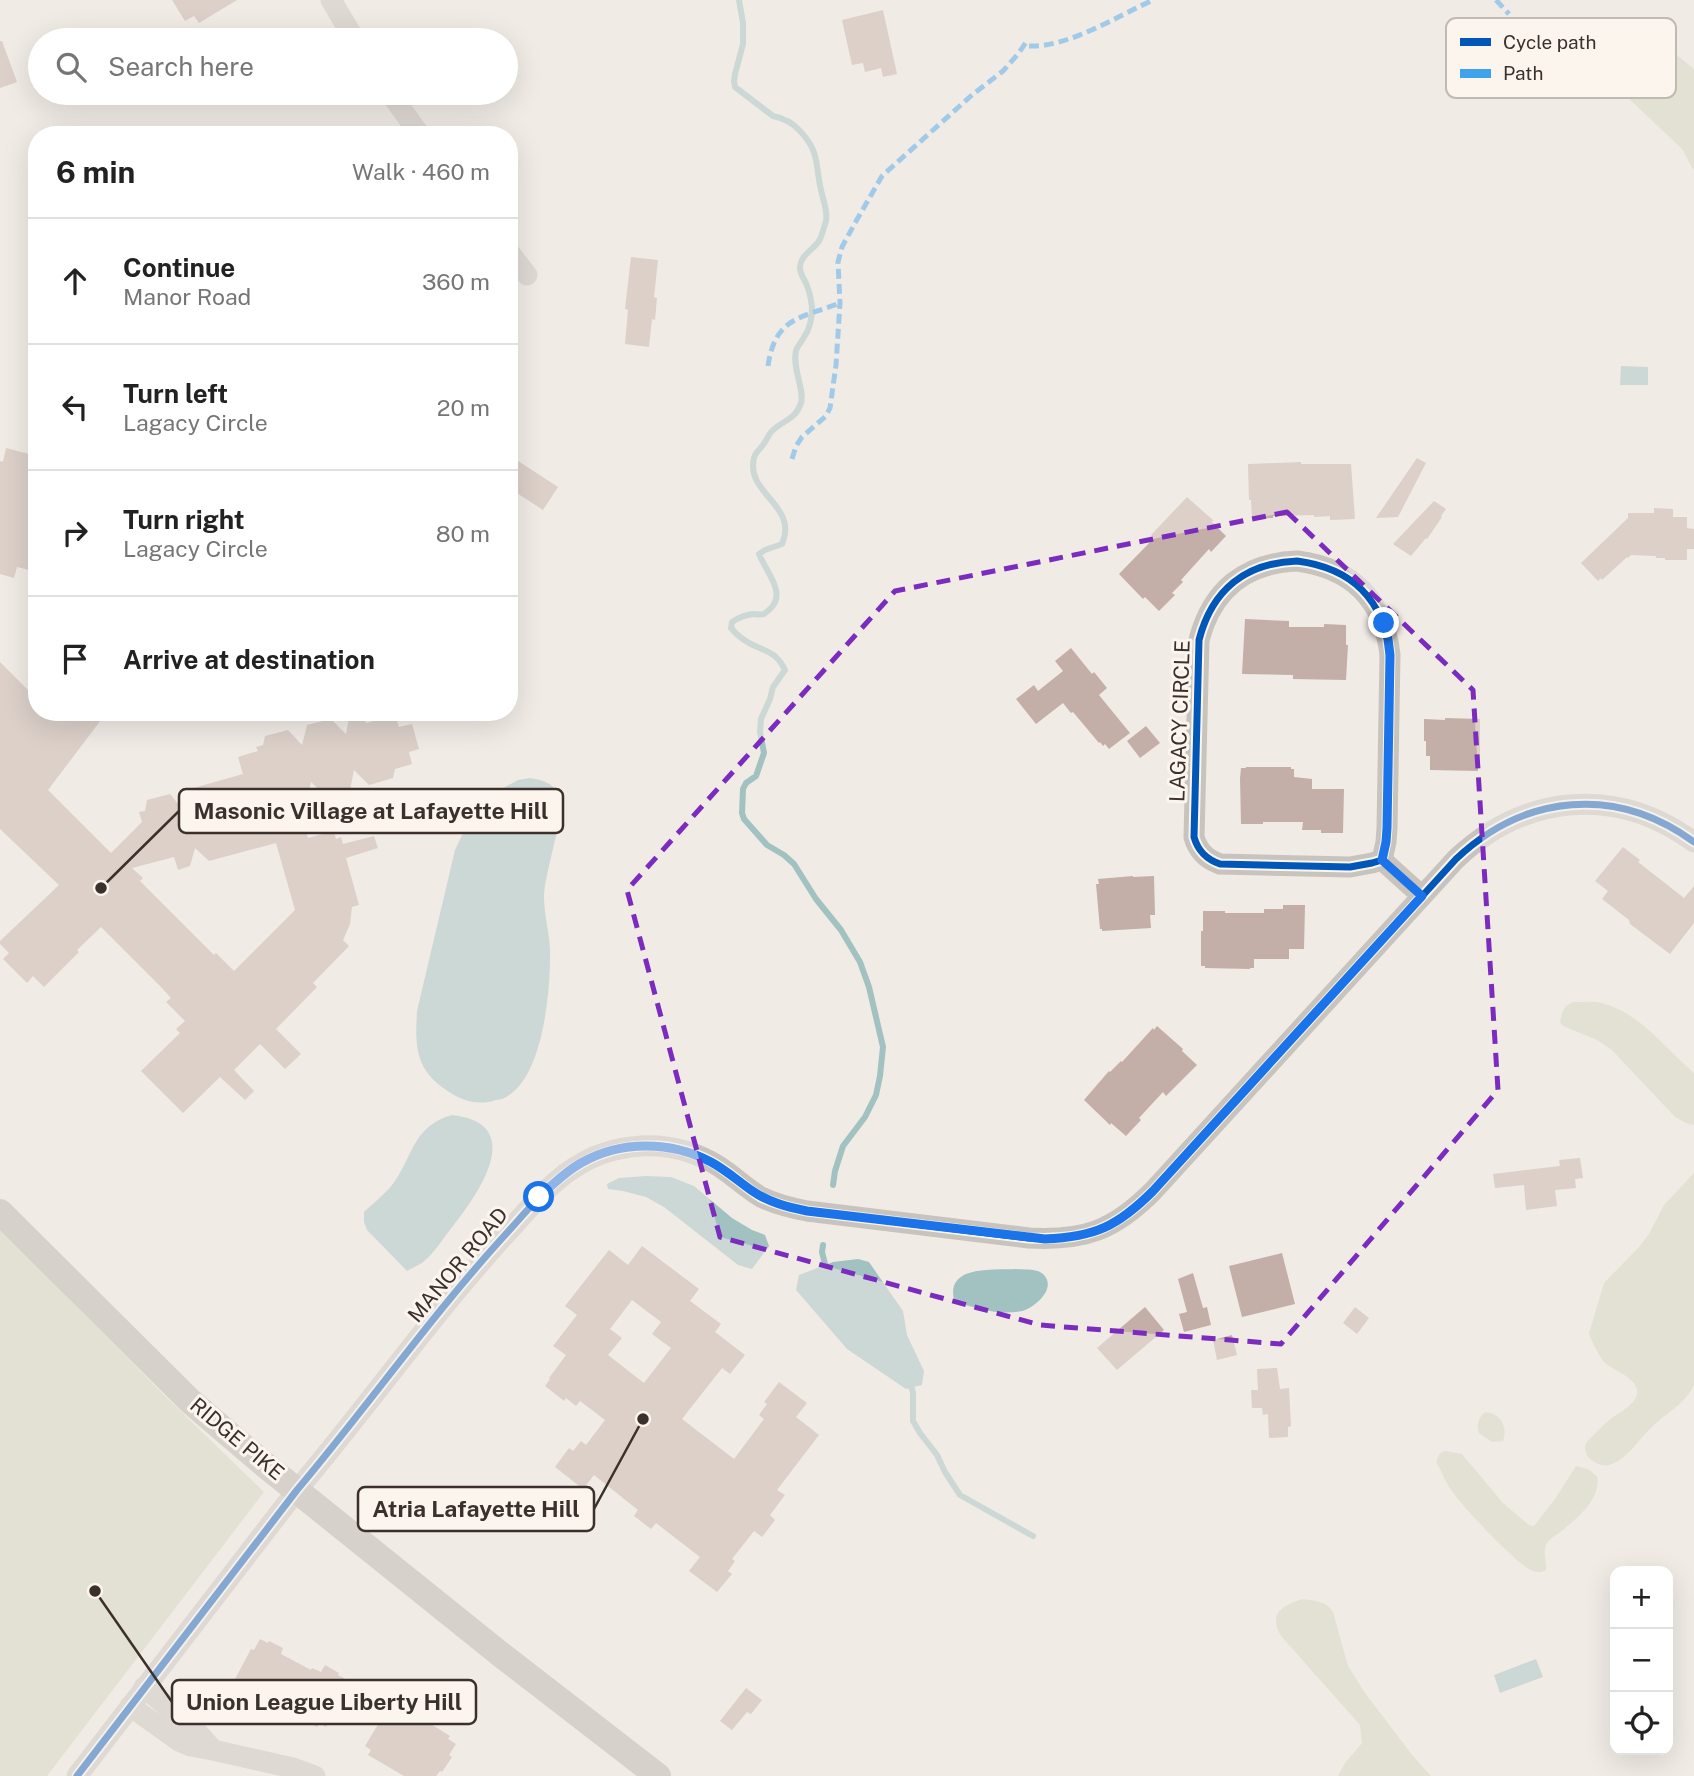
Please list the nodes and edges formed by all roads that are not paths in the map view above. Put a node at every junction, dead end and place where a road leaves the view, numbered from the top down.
1 (331, 0) edge
2 (348, 28) edge
3 (399, 105) edge
4 (414, 126) edge
5 (518, 264) edge
6 (527, 275) dead end
7 (1694, 842) edge
8 (1382, 860) junction
9 (1422, 896) junction
10 (0, 1212) edge
11 (297, 1490) junction
12 (144, 1688) junction
13 (130, 1706) junction
14 (213, 1750) junction
15 (78, 1776) edge
16 (315, 1776) edge
17 (658, 1776) edge

1 - 2 street
3 - 4 street
5 - 6 street
7 - 9 street, MANOR ROAD
8 - 8 street, LAGACY CIRCLE
8 - 9 street
9 - 11 street, MANOR ROAD
10 - 11 main road, RIDGE PIKE
11 - 12 street, MANOR ROAD
11 - 17 main road, RIDGE PIKE
12 - 13 street, MANOR ROAD
12 - 14 street
13 - 14 street
13 - 15 street, MANOR ROAD
14 - 16 street

